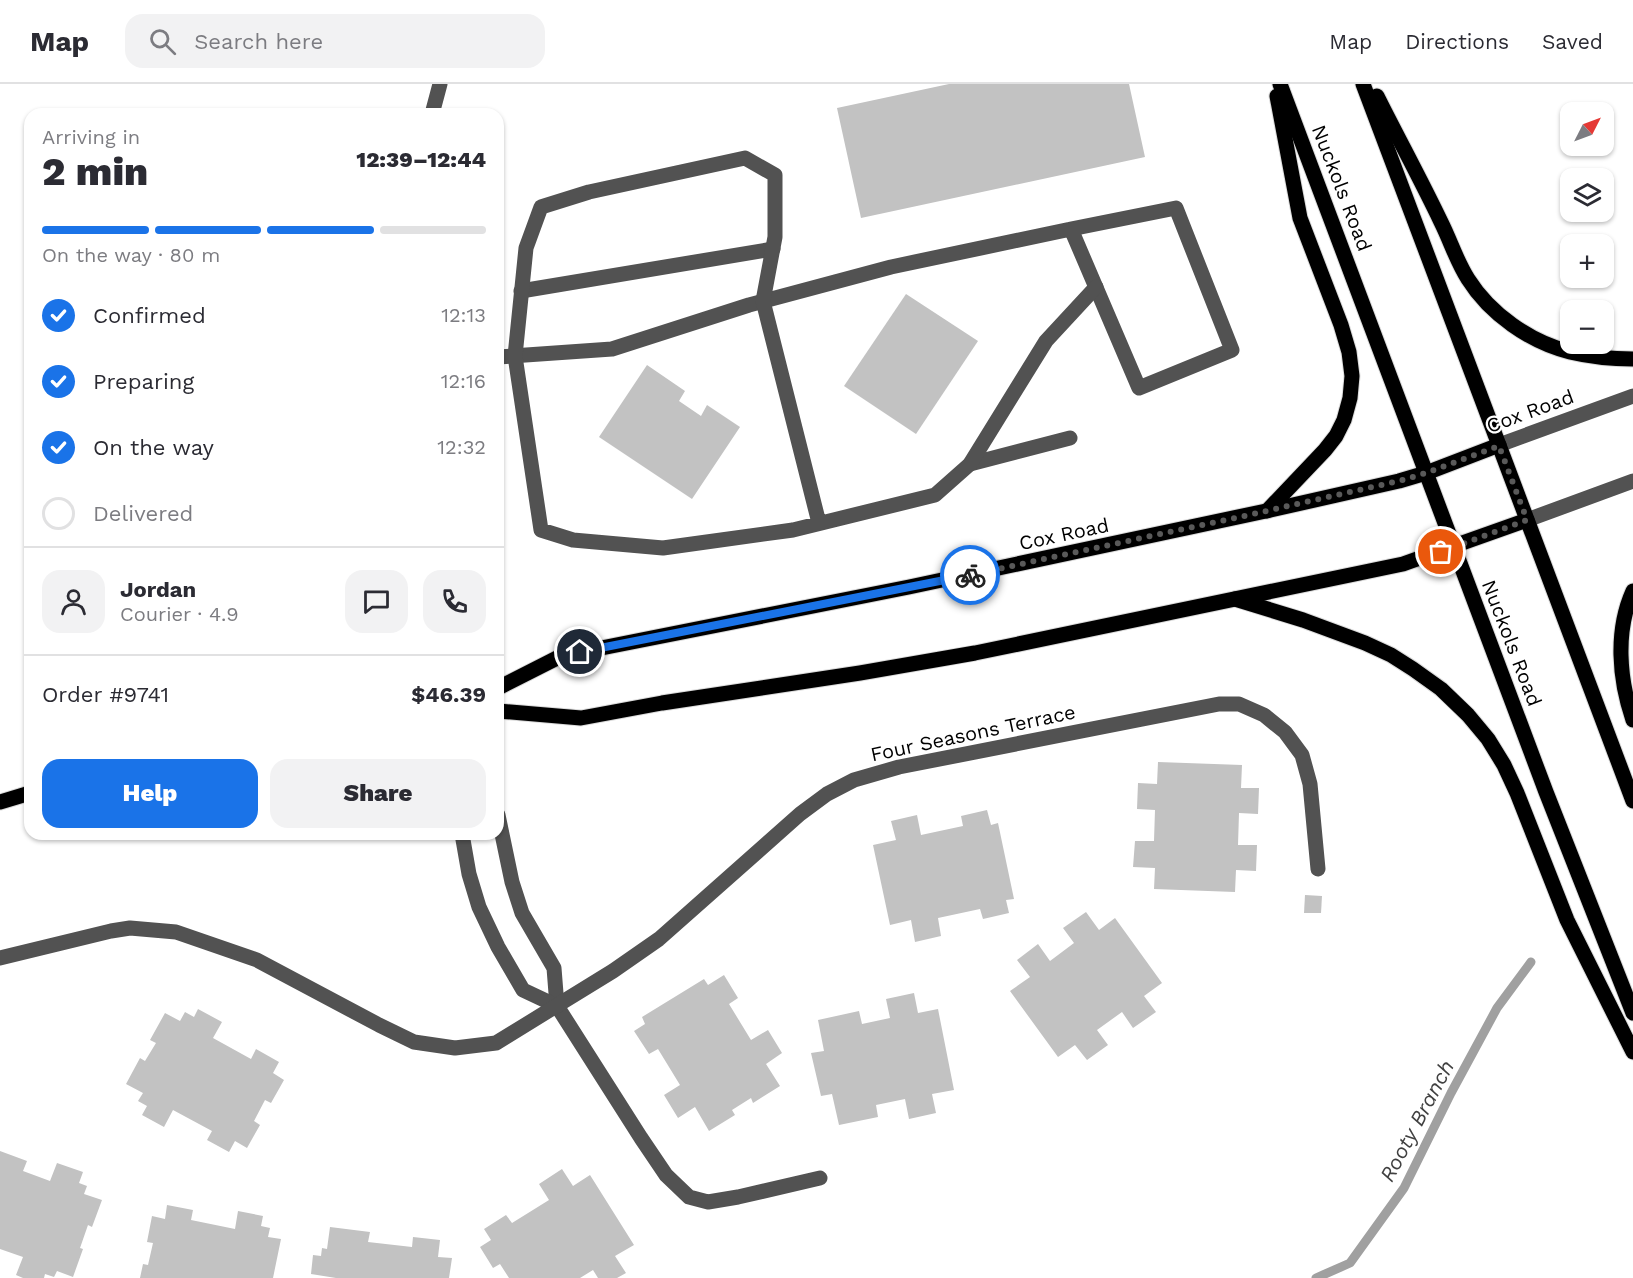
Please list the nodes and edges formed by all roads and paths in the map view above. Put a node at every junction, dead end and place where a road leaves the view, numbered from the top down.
1 (440, 84) edge
2 (1274, 84) edge
3 (1280, 84) edge
4 (1364, 84) edge
5 (1371, 84) edge
6 (434, 108) edge
7 (1071, 229) junction
8 (773, 249) junction
9 (1096, 287) junction
10 (521, 291) junction
11 (763, 301) junction
12 (515, 356) junction
13 (504, 357) edge
14 (1633, 359) edge
15 (1633, 396) edge
16 (1070, 438) dead end
17 (1499, 446) junction
18 (970, 464) junction
19 (1426, 473) junction
20 (1633, 481) edge
21 (1266, 511) junction
22 (1527, 520) junction
23 (819, 524) junction
24 (1454, 547) junction
25 (1633, 591) edge
26 (1232, 598) junction
27 (504, 685) edge
28 (504, 712) edge
29 (1633, 720) edge
30 (24, 796) edge
31 (1633, 801) edge
32 (0, 802) edge
33 (463, 840) edge
34 (503, 840) edge
35 (1318, 869) dead end
36 (0, 958) edge
37 (556, 1006) junction
38 (1633, 1013) edge
39 (1633, 1052) edge
40 (820, 1178) dead end

1 - 6 street
2 - 21 main road
3 - 19 main road, Nuckols Road
4 - 17 main road
5 - 14 main road
7 - 9 street
7 - 9 street
7 - 11 street
8 - 10 street
8 - 10 street
8 - 11 street
9 - 18 street
10 - 12 street
11 - 12 street
11 - 23 street
12 - 13 street
12 - 23 street
15 - 17 street, Cox Road
16 - 18 street
17 - 19 main road, Cox Road
17 - 22 main road
18 - 23 street
19 - 21 main road, Cox Road
19 - 24 main road, Nuckols Road
20 - 22 street
21 - 27 main road, Cox Road
22 - 24 main road
22 - 31 main road
24 - 26 main road
24 - 38 main road, Nuckols Road
25 - 29 main road
26 - 28 main road
26 - 39 main road
30 - 32 main road
33 - 37 street
34 - 37 street
35 - 37 street, Four Seasons Terrace
36 - 37 street, Four Seasons Terrace
37 - 40 street

